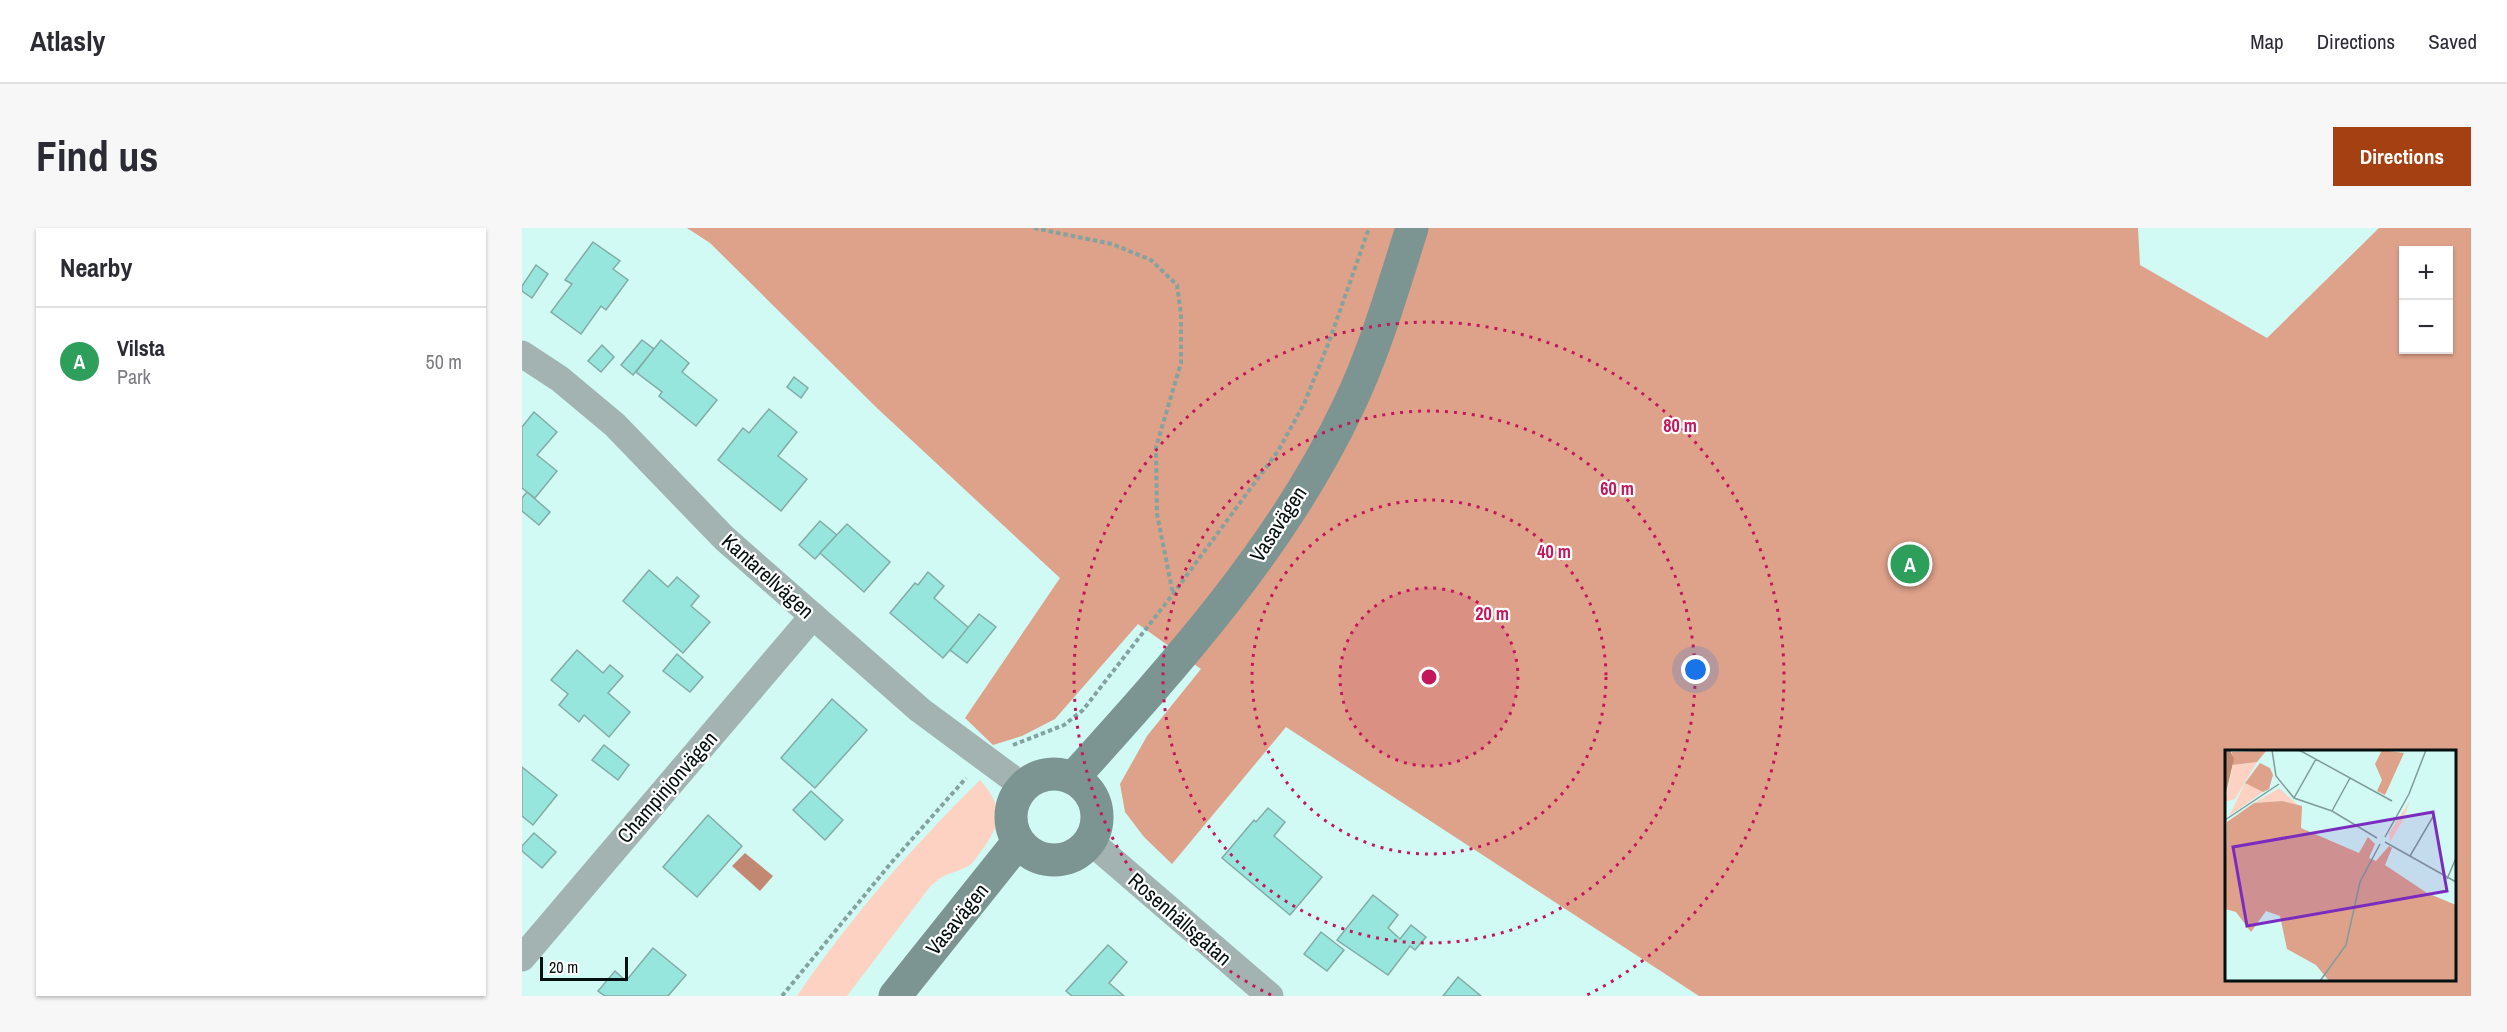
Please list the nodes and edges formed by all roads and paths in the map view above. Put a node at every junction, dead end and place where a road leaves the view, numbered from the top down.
1 (1034, 228) edge
2 (1369, 228) edge
3 (1412, 228) edge
4 (522, 354) edge
5 (1173, 594) junction
6 (813, 616) junction
7 (987, 760) junction
8 (1073, 778) junction
9 (1024, 787) junction
10 (1090, 841) junction
11 (1018, 842) junction
12 (522, 958) edge
13 (782, 996) edge
14 (896, 996) edge
15 (1270, 996) edge

1 - 5 path
2 - 5 path
3 - 8 street, Vasavägen
4 - 6 street, Kantarellvägen
5 - 7 path
6 - 7 street, Kantarellvägen
6 - 12 street, Champinjonvägen
7 - 9 street, Kantarellvägen
7 - 13 path
8 - 9 street
8 - 10 street
9 - 11 street
10 - 11 street
10 - 15 street, Rosenhällsgatan
11 - 14 street, Vasavägen

